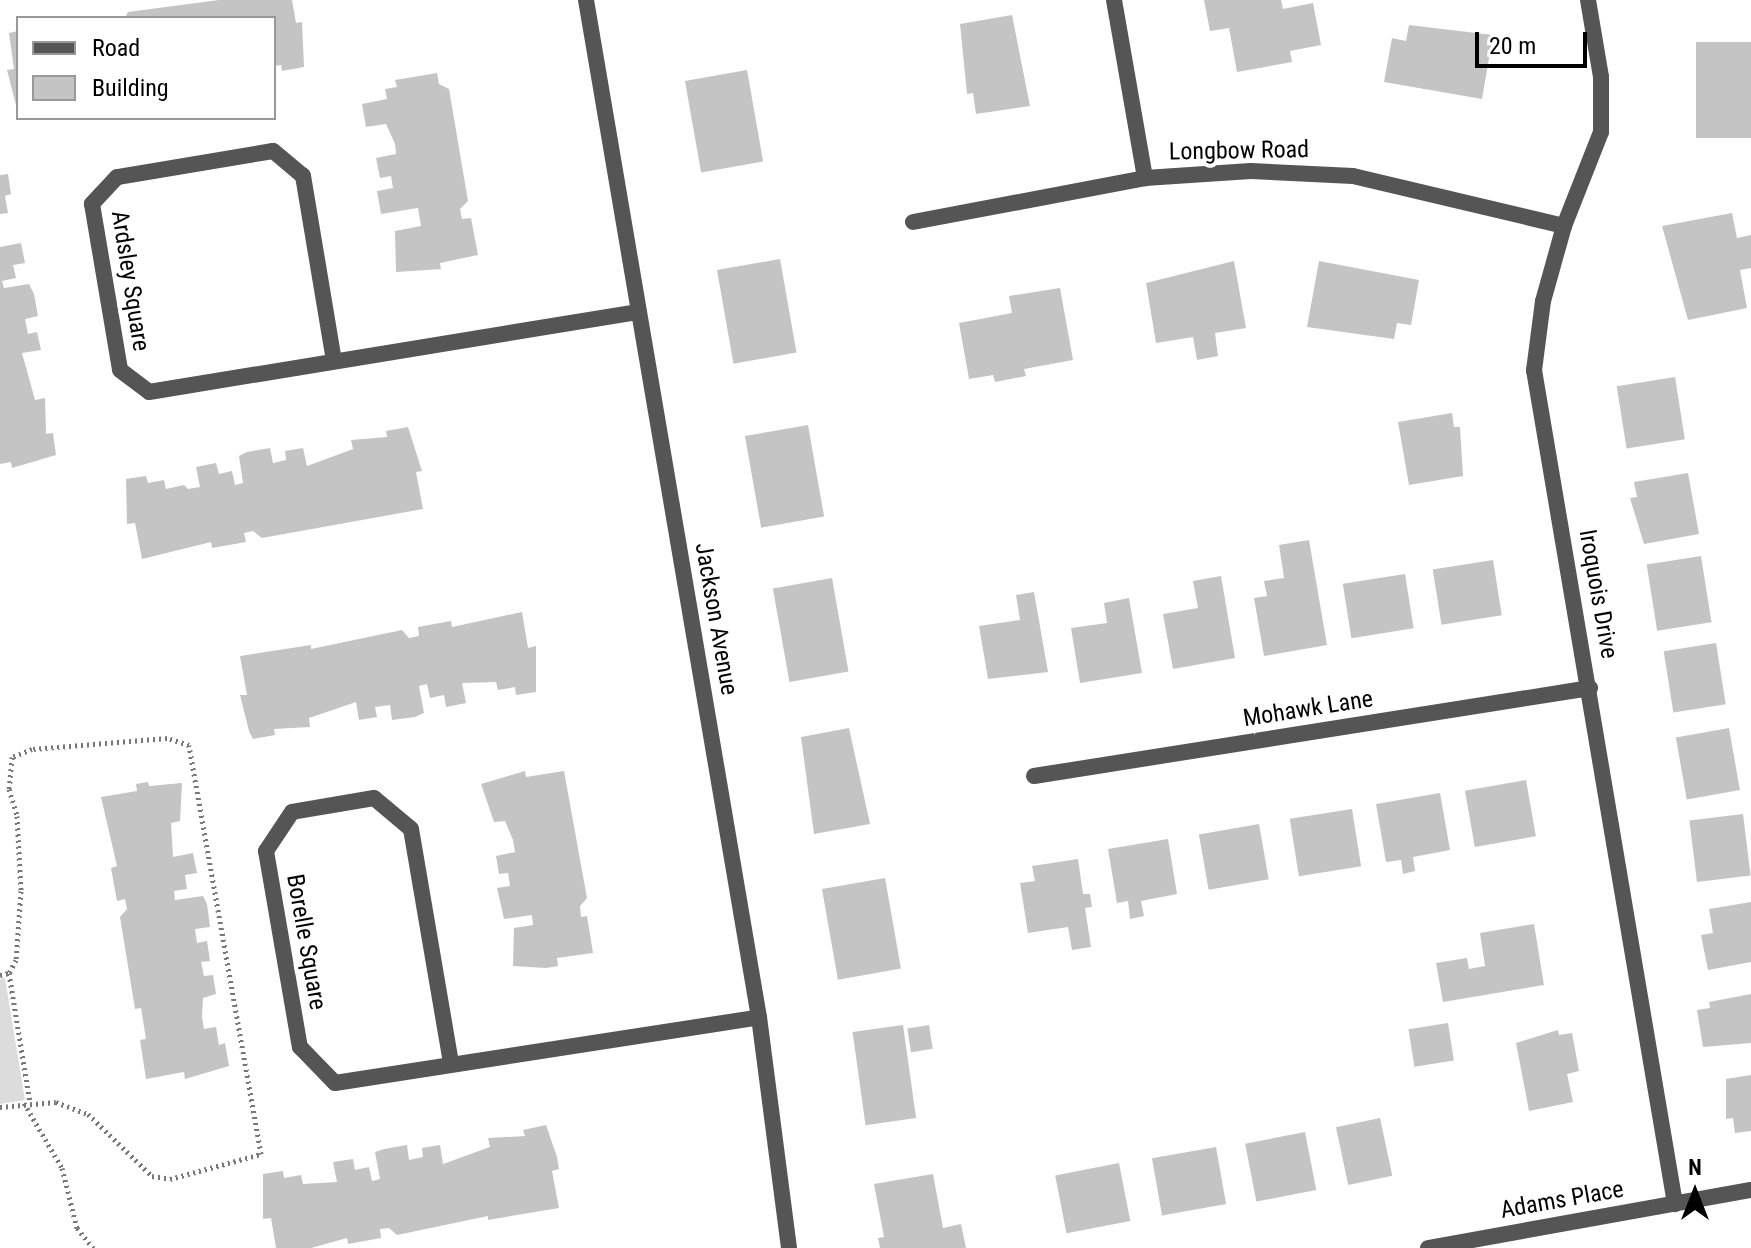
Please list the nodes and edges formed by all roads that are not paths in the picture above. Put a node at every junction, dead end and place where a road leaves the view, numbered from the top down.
1 (586, 0) edge
2 (1114, 0) edge
3 (1588, 0) edge
4 (1145, 178) junction
5 (913, 222) dead end
6 (1564, 226) junction
7 (639, 312) junction
8 (334, 361) junction
9 (1590, 688) junction
10 (1034, 776) dead end
11 (759, 1017) junction
12 (451, 1063) junction
13 (1751, 1190) edge
14 (1675, 1204) junction
15 (789, 1248) edge
16 (1428, 1248) edge

1 - 7 street, Jackson Avenue
2 - 4 street
3 - 6 street, Iroquois Drive
4 - 5 street, Longbow Road
4 - 6 street, Longbow Road
6 - 9 street, Iroquois Drive
7 - 8 street, Ardsley Square
7 - 11 street, Jackson Avenue
8 - 8 street, Ardsley Square
9 - 10 street, Mohawk Lane
9 - 14 street, Iroquois Drive
11 - 12 street, Borelle Square
11 - 15 street, Jackson Avenue
12 - 12 street, Borelle Square
13 - 14 street, Adams Place
14 - 16 street, Adams Place

